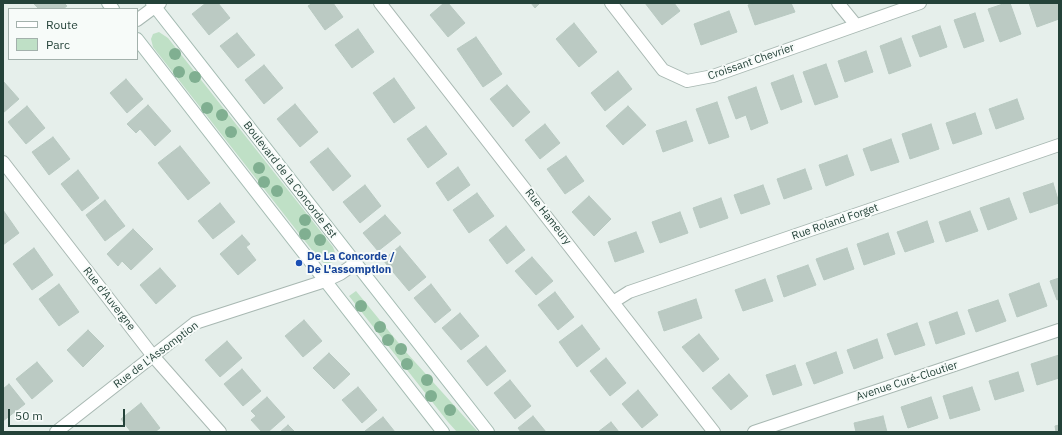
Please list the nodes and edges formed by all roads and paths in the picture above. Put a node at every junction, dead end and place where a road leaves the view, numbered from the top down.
1 (380, 3) edge
2 (611, 3) edge
3 (838, 3) edge
4 (920, 3) edge
5 (155, 4) edge
6 (138, 19) edge
7 (856, 25) junction
8 (138, 40) edge
9 (1059, 146) edge
10 (3, 162) edge
11 (356, 263) junction
12 (325, 281) junction
13 (613, 302) junction
14 (1059, 330) edge
15 (153, 356) junction
16 (56, 432) edge
17 (220, 432) edge
18 (443, 432) edge
19 (488, 432) edge
20 (714, 432) edge
21 (754, 432) edge

1 - 13 street, Rue Hameury
2 - 7 street, Croissant Chevrier
3 - 7 street
4 - 7 street, Croissant Chevrier
5 - 6 street
5 - 11 street, Boulevard de la Concorde Est
8 - 12 street
9 - 13 street, Rue Roland Forget
10 - 15 street, Rue d'Auvergne
11 - 12 street, Rue de L'Assomption
11 - 19 street, Boulevard de la Concorde Est
12 - 15 street, Rue de L'Assomption
12 - 18 street
13 - 20 street, Rue Hameury
14 - 21 street, Avenue Curé-Cloutier
15 - 16 street, Rue de L'Assomption
15 - 17 street, Rue d'Auvergne

